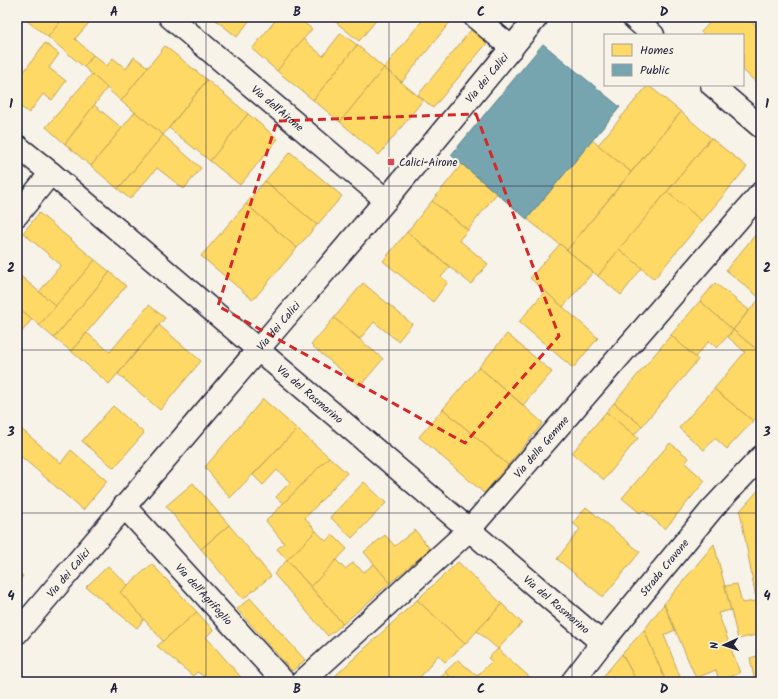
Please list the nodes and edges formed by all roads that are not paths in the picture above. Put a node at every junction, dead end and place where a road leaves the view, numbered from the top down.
1 (170, 17) edge
2 (475, 17) edge
3 (537, 17) edge
4 (633, 17) edge
5 (652, 34) edge
6 (512, 48) junction
7 (713, 86) edge
8 (761, 127) edge
9 (17, 146) edge
10 (51, 174) junction
11 (761, 193) edge
12 (386, 200) junction
13 (17, 215) edge
14 (257, 350) junction
15 (761, 457) edge
16 (124, 506) junction
17 (469, 530) junction
18 (17, 633) edge
19 (602, 643) junction
20 (580, 678) edge
21 (284, 682) edge
22 (302, 682) edge

1 - 12 street, Via dell'Airone
2 - 6 street
3 - 6 street, Via dei Calici
4 - 5 street
6 - 12 street, Via dei Calici
7 - 8 street
9 - 10 street, Via del Rosmarino
10 - 13 street
10 - 14 street, Via del Rosmarino
11 - 17 street, Via delle Gemme
12 - 14 street, Via dei Calici
14 - 16 street, Via dei Calici
14 - 17 street, Via del Rosmarino
15 - 19 street, Strada Cravone
16 - 18 street, Via dei Calici
16 - 21 street, Via dell'Agrifoglio
17 - 19 street, Via del Rosmarino
17 - 22 street, Via delle Gemme
19 - 20 street, Strada Cravone

